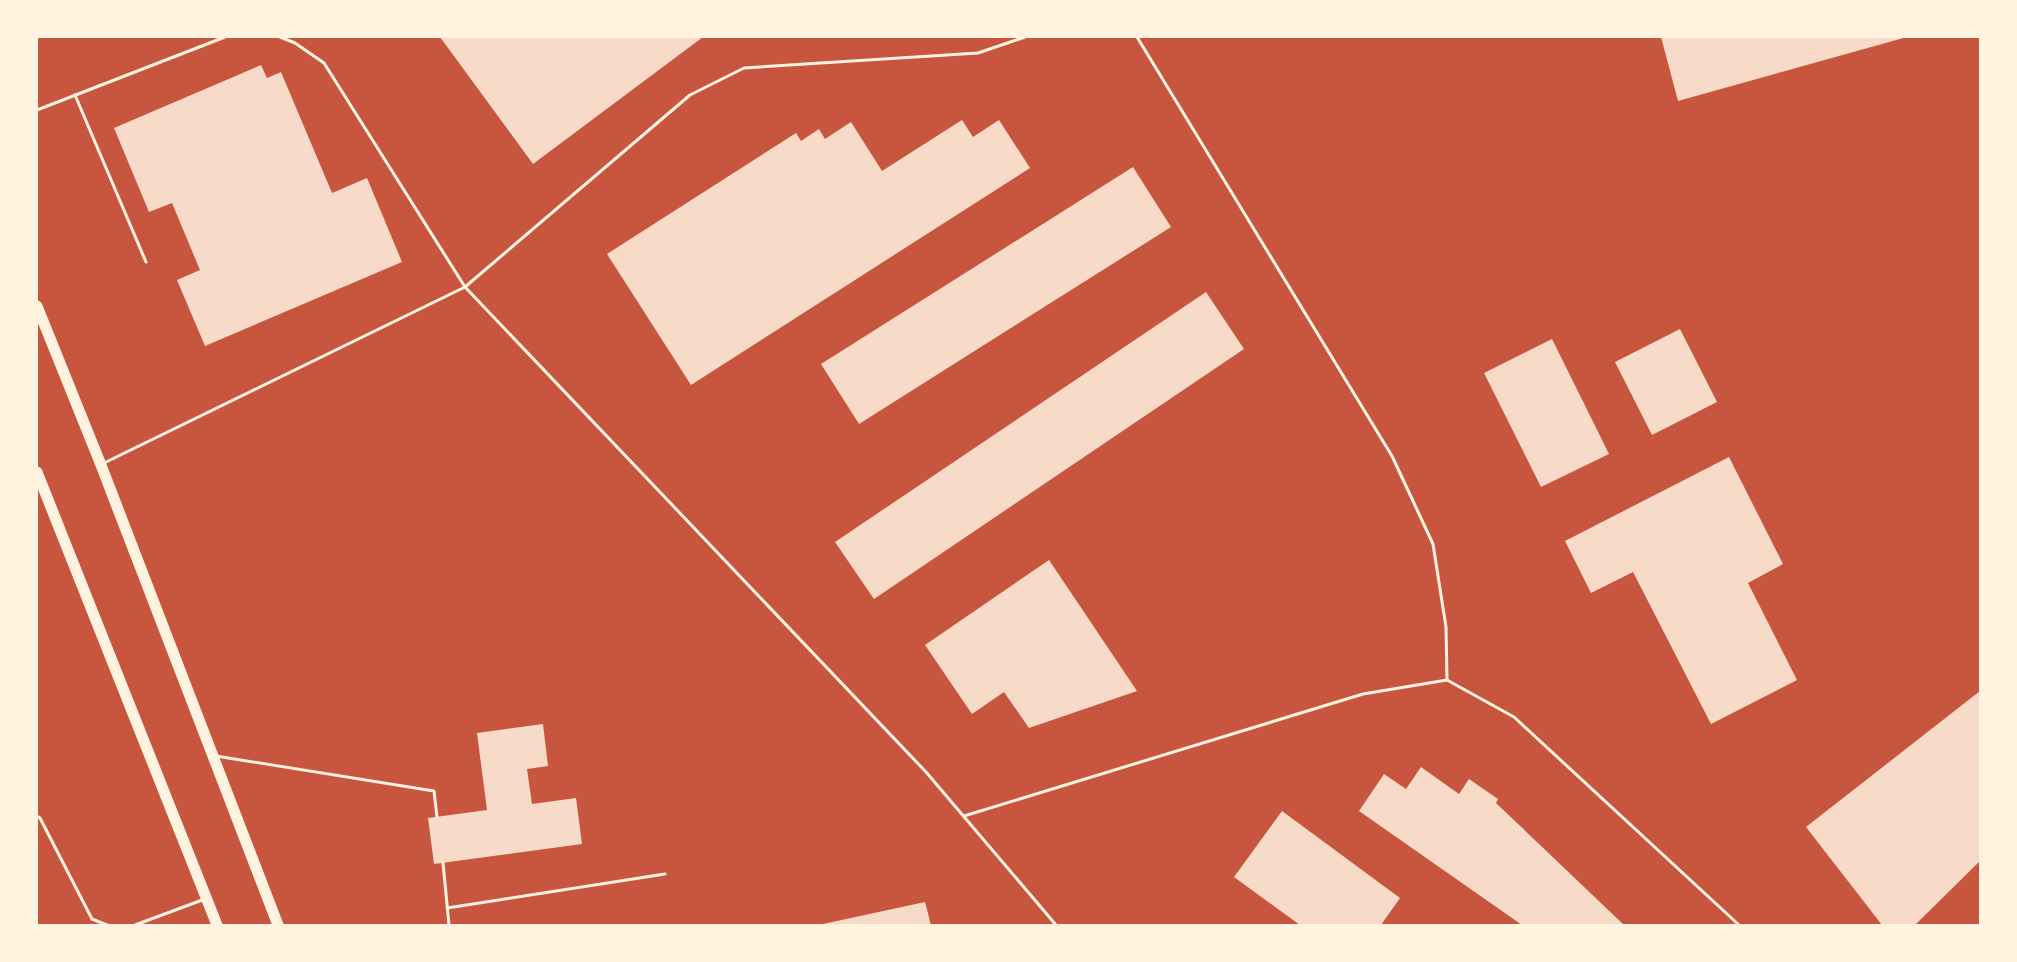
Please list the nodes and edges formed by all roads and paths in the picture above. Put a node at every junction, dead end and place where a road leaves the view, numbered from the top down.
1 (224, 37) edge
2 (280, 37) edge
3 (1025, 37) edge
4 (1137, 37) edge
5 (75, 95) junction
6 (37, 110) edge
7 (146, 262) dead end
8 (465, 287) junction
9 (37, 306) edge
10 (101, 465) junction
11 (37, 472) edge
12 (1447, 680) junction
13 (213, 755) junction
14 (37, 816) edge
15 (964, 816) junction
16 (437, 817) dead end
17 (442, 863) dead end
18 (665, 874) dead end
19 (207, 898) junction
20 (447, 908) junction
21 (106, 925) edge
22 (135, 925) edge
23 (217, 925) edge
24 (278, 925) edge
25 (449, 925) edge
26 (1056, 925) edge
27 (1738, 925) edge

1 - 5 lane
2 - 8 lane
3 - 8 lane
4 - 12 lane
5 - 6 lane
5 - 7 lane
8 - 10 lane
8 - 15 lane
9 - 10 highway
10 - 13 highway
11 - 19 highway
12 - 15 lane
12 - 27 lane
13 - 16 lane
13 - 24 highway
14 - 21 lane
15 - 26 lane
17 - 20 lane
18 - 20 lane
19 - 22 lane
19 - 23 highway
20 - 25 lane

